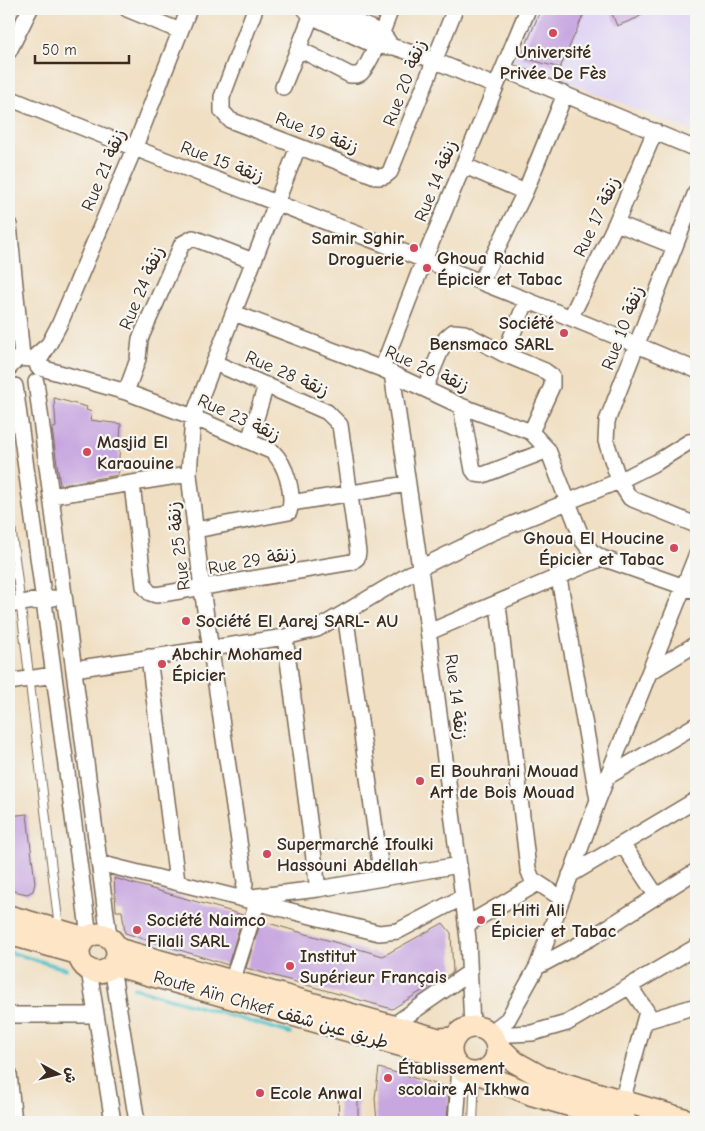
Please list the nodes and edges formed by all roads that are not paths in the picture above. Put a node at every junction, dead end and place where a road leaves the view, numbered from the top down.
1 (30, 9) edge
2 (126, 9) edge
3 (189, 9) edge
4 (255, 9) edge
5 (328, 9) edge
6 (391, 9) edge
7 (455, 9) edge
8 (528, 9) edge
9 (310, 11) edge
10 (180, 30) junction
11 (379, 40) junction
12 (299, 49) junction
13 (9, 51) edge
14 (433, 60) junction
15 (503, 69) junction
16 (496, 86) junction
17 (282, 87) dead end
18 (565, 94) junction
19 (9, 98) edge
20 (655, 131) junction
21 (298, 147) junction
22 (134, 149) junction
23 (696, 149) edge
24 (463, 165) junction
25 (390, 172) joint
26 (525, 192) junction
27 (696, 192) edge
28 (276, 202) junction
29 (616, 223) junction
30 (9, 225) edge
31 (690, 226) edge
32 (674, 246) junction
33 (424, 260) junction
34 (253, 261) junction
35 (482, 281) junction
36 (527, 300) junction
37 (234, 313) junction
38 (571, 317) junction
39 (637, 344) junction
40 (504, 354) junction
41 (215, 363) junction
42 (696, 370) edge
43 (20, 371) edge
44 (387, 371) junction
45 (266, 385) junction
46 (425, 388) junction
47 (126, 392) junction
48 (461, 406) junction
49 (193, 417) junction
50 (531, 432) junction
51 (249, 441) junction
52 (696, 441) edge
53 (548, 450) junction
54 (189, 474) junction
55 (619, 481) junction
56 (132, 484) junction
57 (407, 484) junction
58 (349, 494) junction
59 (51, 496) junction
60 (567, 501) junction
61 (291, 503) junction
62 (9, 511) edge
63 (696, 525) edge
64 (196, 530) junction
65 (696, 556) edge
66 (602, 558) junction
67 (420, 568) junction
68 (13, 575) edge
69 (559, 578) junction
70 (202, 588) junction
71 (690, 588) edge
72 (64, 596) junction
73 (43, 599) junction
74 (14, 604) edge
75 (498, 604) junction
76 (345, 613) junction
77 (429, 632) junction
78 (285, 637) junction
79 (696, 644) edge
80 (212, 647) junction
81 (150, 657) junction
82 (74, 669) junction
83 (650, 672) junction
84 (53, 675) junction
85 (29, 679) junction
86 (9, 682) edge
87 (696, 725) edge
88 (607, 777) junction
89 (598, 800) junction
90 (696, 800) edge
91 (622, 845) junction
92 (99, 864) junction
93 (459, 865) junction
94 (696, 872) edge
95 (570, 875) junction
96 (382, 878) junction
97 (177, 882) junction
98 (538, 883) junction
99 (318, 889) junction
100 (656, 895) junction
101 (463, 897) junction
102 (561, 898) junction
103 (250, 900) junction
104 (9, 916) edge
105 (466, 925) junction
106 (59, 930) junction
107 (9, 934) edge
108 (696, 947) edge
109 (99, 952) junction
110 (538, 967) junction
111 (470, 972) junction
112 (232, 982) junction
113 (630, 987) junction
114 (696, 1006) edge
115 (9, 1015) edge
116 (95, 1015) junction
117 (646, 1021) junction
118 (392, 1026) junction
119 (488, 1035) junction
120 (454, 1038) junction
121 (467, 1069) junction
122 (9, 1074) edge
123 (622, 1101) junction
124 (14, 1122) edge
125 (113, 1122) edge
126 (137, 1122) edge
127 (456, 1122) edge
128 (473, 1122) edge
129 (626, 1122) edge
130 (694, 1122) edge

1 - 13 street
2 - 10 street
3 - 10 street, Rue 21 زنقة
4 - 21 street, Rue 19 زنقة
5 - 11 street
6 - 11 street
7 - 14 street, Rue 20 زنقة
8 - 15 street, Rue 14 زنقة
9 - 11 street
9 - 12 street
10 - 22 street, Rue 21 زنقة
11 - 12 street
11 - 14 street
12 - 17 street
14 - 16 street
14 - 25 street, Rue 20 زنقة
15 - 16 street, Rue 14 زنقة
15 - 18 street
16 - 24 street, Rue 14 زنقة
18 - 20 street
18 - 26 street
19 - 22 street, Rue 15 زنقة
20 - 23 street
20 - 29 street, Rue 17 زنقة
21 - 25 street, Rue 19 زنقة
21 - 28 street
22 - 28 street, Rue 15 زنقة
22 - 43 street, Rue 21 زنقة
24 - 26 street
24 - 33 street, Rue 14 زنقة
26 - 35 street
27 - 31 street, Rue 10 زنقة
28 - 33 street, Rue 15 زنقة
28 - 34 street, Rue 25 زنقة
29 - 32 street
29 - 38 street, Rue 17 زنقة
30 - 43 street
31 - 32 street, Rue 10 زنقة
32 - 39 street, Rue 10 زنقة
33 - 35 street
33 - 44 street, Rue 14 زنقة
34 - 37 street, Rue 25 زنقة
34 - 47 street, Rue 24 زنقة
35 - 36 street
36 - 38 street
36 - 40 street
37 - 41 street, Rue 25 زنقة
37 - 44 street, Rue 26 زنقة
38 - 39 street
39 - 42 street
39 - 55 street, Rue 10 زنقة
40 - 46 street
40 - 50 street
41 - 45 street, Rue 28 زنقة
41 - 49 street, Rue 25 زنقة
43 - 47 street, Rue 23 زنقة
43 - 59 street
43 - 73 street
44 - 46 street, Rue 26 زنقة
44 - 57 street, Rue 14 زنقة
45 - 51 street
45 - 58 street, Rue 28 زنقة
46 - 48 street, Rue 26 زنقة
47 - 49 street, Rue 23 زنقة
48 - 50 street, Rue 26 زنقة
48 - 53 street
49 - 51 street, Rue 23 زنقة
49 - 54 street, Rue 25 زنقة
50 - 53 street, Rue 26 زنقة
51 - 61 street, Rue 23 زنقة
52 - 55 street
53 - 60 street, Rue 26 زنقة
54 - 56 street
54 - 64 street, Rue 25 زنقة
55 - 60 street
55 - 63 street, Rue 10 زنقة
56 - 59 street
56 - 70 street, Rue 29 زنقة
57 - 58 street
57 - 67 street, Rue 14 زنقة
58 - 61 street
58 - 70 street, Rue 29 زنقة
59 - 72 street
60 - 66 street, Rue 26 زنقة
60 - 67 street
61 - 64 street
62 - 68 lane
64 - 70 street, Rue 25 زنقة
65 - 71 street
66 - 69 street
66 - 71 street
67 - 76 street
67 - 77 street, Rue 14 زنقة
68 - 74 lane
69 - 75 street
69 - 89 street
70 - 80 street, Rue 25 زنقة
71 - 83 street
72 - 73 street
72 - 82 street
73 - 74 street
73 - 84 street
74 - 85 lane
75 - 77 street
75 - 98 street
76 - 78 street
76 - 96 street
77 - 93 street, Rue 14 زنقة
78 - 80 street
78 - 99 street
79 - 83 street
80 - 81 street
80 - 103 street, Rue 25 زنقة
81 - 82 street
81 - 97 street
82 - 92 street
83 - 88 street
84 - 85 street
84 - 109 street
85 - 86 street
85 - 106 lane
87 - 88 street
88 - 89 street
89 - 95 street
90 - 91 street
91 - 95 street
91 - 100 street
92 - 97 street
92 - 109 street
93 - 96 street
93 - 101 street, Rue 14 زنقة
94 - 100 street
95 - 102 street
96 - 99 street
97 - 103 street
98 - 102 street
98 - 105 street
99 - 103 street
100 - 110 street
101 - 103 street
101 - 105 street, Rue 14 زنقة
102 - 110 street
103 - 112 street, Rue 25 زنقة
104 - 106 main road, Route Aïn Chkef طريق عين شقف
105 - 111 street, Rue 14 زنقة
106 - 109 main road, Route Aïn Chkef طريق عين شقف
107 - 109 main road, Route Aïn Chkef طريق عين شقف
108 - 113 street
109 - 112 main road, Route Aïn Chkef طريق عين شقف
109 - 116 street
109 - 121 main road, Route Aïn Chkef طريق عين شقف
109 - 126 street
110 - 119 street
111 - 118 street
111 - 119 street, Rue 14 زنقة
112 - 118 main road, Route Aïn Chkef طريق عين شقف
113 - 117 street
113 - 119 street
114 - 117 street
115 - 116 street
116 - 125 street
117 - 123 street
118 - 120 main road, Route Aïn Chkef طريق عين شقف
119 - 120 main road
119 - 121 main road
119 - 123 main road
120 - 121 main road
121 - 127 street
121 - 128 lane
121 - 129 main road, Route Aïn Chkef طريق عين شقف
122 - 124 street
123 - 130 main road

